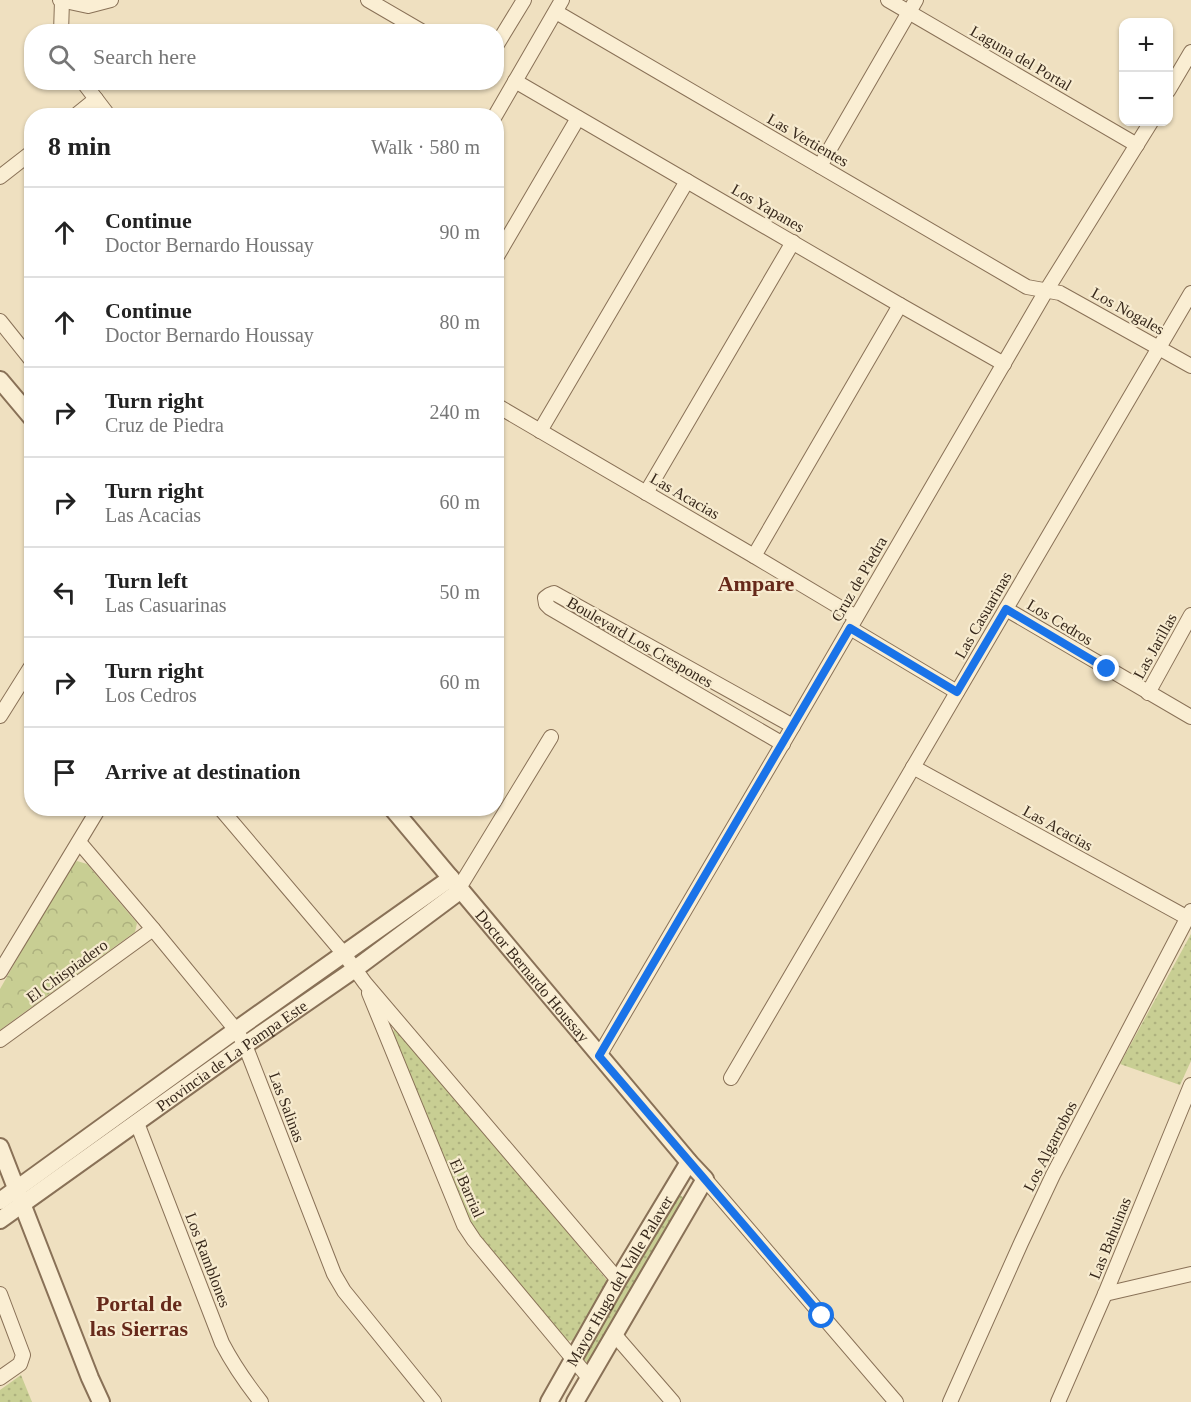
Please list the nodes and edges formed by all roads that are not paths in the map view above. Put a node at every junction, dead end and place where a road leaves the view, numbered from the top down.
1 (111, 0) edge
2 (368, 0) edge
3 (524, 0) edge
4 (888, 0) edge
5 (61, 1) edge
6 (559, 6) edge
7 (912, 6) edge
8 (61, 24) edge
9 (409, 24) edge
10 (504, 33) edge
11 (1191, 52) edge
12 (515, 81) junction
13 (1173, 83) edge
14 (90, 90) edge
15 (96, 99) junction
16 (85, 108) edge
17 (103, 108) edge
18 (500, 108) edge
19 (578, 118) junction
20 (1149, 126) edge
21 (1137, 146) junction
22 (24, 158) edge
23 (820, 166) junction
24 (0, 177) edge
25 (687, 181) junction
26 (793, 242) junction
27 (504, 244) edge
28 (1046, 291) junction
29 (1191, 293) edge
30 (900, 305) junction
31 (0, 321) edge
32 (1160, 347) junction
33 (24, 351) edge
34 (1004, 364) junction
35 (1191, 366) edge
36 (0, 380) edge
37 (24, 408) edge
38 (504, 410) edge
39 (540, 431) junction
40 (646, 493) junction
41 (754, 556) junction
42 (1006, 609) junction
43 (1191, 615) edge
44 (853, 622) junction
45 (24, 678) edge
46 (957, 692) junction
47 (1148, 693) junction
48 (0, 716) edge
49 (1191, 717) edge
50 (793, 726) junction
51 (551, 737) dead end
52 (783, 744) junction
53 (913, 767) junction
54 (504, 811) edge
55 (94, 816) edge
56 (227, 816) edge
57 (399, 816) edge
58 (501, 816) edge
59 (79, 842) junction
60 (457, 885) junction
61 (1189, 914) edge
62 (153, 929) junction
63 (344, 954) junction
64 (355, 969) junction
65 (0, 972) edge
66 (365, 983) junction
67 (236, 1030) junction
68 (0, 1040) edge
69 (245, 1045) junction
70 (599, 1056) junction
71 (731, 1078) dead end
72 (1191, 1085) edge
73 (137, 1123) junction
74 (0, 1147) edge
75 (697, 1171) junction
76 (20, 1196) junction
77 (0, 1200) edge
78 (0, 1220) edge
79 (1191, 1274) edge
80 (618, 1280) junction
81 (0, 1294) edge
82 (1105, 1294) junction
83 (614, 1334) junction
84 (573, 1359) junction
85 (0, 1378) edge
86 (589, 1378) junction
87 (101, 1402) edge
88 (261, 1402) edge
89 (434, 1402) edge
90 (549, 1402) edge
91 (574, 1402) edge
92 (673, 1402) edge
93 (896, 1402) edge
94 (950, 1402) edge
95 (1058, 1402) edge

1 - 5 street
2 - 9 street
3 - 10 street
4 - 7 street, Laguna del Portal
5 - 8 street
6 - 12 street
6 - 23 street, Las Vertientes
7 - 21 street, Laguna del Portal
7 - 23 street
11 - 13 street
12 - 18 street
12 - 19 street, Los Yapanes
14 - 15 street
15 - 16 street
15 - 17 street
19 - 25 street, Los Yapanes
19 - 27 street
20 - 21 street, Cruz de Piedra
21 - 28 street, Cruz de Piedra
22 - 24 street
23 - 28 street, Las Vertientes
25 - 26 street, Los Yapanes
25 - 39 street
26 - 30 street, Los Yapanes
26 - 40 street
28 - 32 street, Los Nogales
28 - 34 street, Cruz de Piedra
29 - 32 street, Las Casuarinas
30 - 34 street, Los Yapanes
30 - 41 street
31 - 33 street
32 - 35 street, Los Nogales
32 - 42 street, Las Casuarinas
34 - 44 street, Cruz de Piedra
36 - 37 street
38 - 39 street, Las Acacias
39 - 40 street, Las Acacias
40 - 41 street, Las Acacias
41 - 44 street, Las Acacias
42 - 46 street, Las Casuarinas
42 - 47 street, Los Cedros
43 - 47 street, Las Jarillas
44 - 46 street, Las Acacias
44 - 50 street, Cruz de Piedra
45 - 48 street
46 - 53 street, Las Casuarinas
47 - 49 street, Los Cedros
50 - 52 street, Cruz de Piedra
50 - 52 street, Boulevard Los Crespones
51 - 54 street, Provincia de La Pampa Este
52 - 70 street, Cruz de Piedra
53 - 61 street, Las Acacias
53 - 71 street, Las Casuarinas
55 - 59 street
56 - 63 street, El Barrial
57 - 60 street, Doctor Bernardo Houssay
58 - 60 street, Provincia de La Pampa Este
59 - 62 street, Las Salinas
59 - 65 street
60 - 63 street, Provincia de La Pampa Este
60 - 64 street, Provincia de La Pampa Este
60 - 70 street, Doctor Bernardo Houssay
61 - 94 street, Los Algarrobos
62 - 67 street, Las Salinas
62 - 68 street, El Chispiadero
63 - 64 street, El Barrial
63 - 67 street, Provincia de La Pampa Este
64 - 66 street, El Barrial
64 - 69 street, Provincia de La Pampa Este
66 - 80 street, El Barrial
66 - 84 street, El Barrial
67 - 69 street, Las Salinas
67 - 76 street, Provincia de La Pampa Este
69 - 73 street, Provincia de La Pampa Este
69 - 89 street, Las Salinas
70 - 75 street, Doctor Bernardo Houssay
72 - 82 street, Las Bahuinas
73 - 76 street, Provincia de La Pampa Este
73 - 88 street, Los Ramblones
74 - 76 street
75 - 80 street, Mayor Hugo del Valle Palaver
75 - 83 street, Mayor Hugo del Valle Palaver
75 - 93 street, Doctor Bernardo Houssay
76 - 77 street, Provincia de La Pampa Este
76 - 78 street, Provincia de La Pampa Este
76 - 87 street
79 - 82 street
80 - 84 street, Mayor Hugo del Valle Palaver
81 - 85 street
82 - 95 street, Las Bahuinas
83 - 86 street, Mayor Hugo del Valle Palaver
83 - 92 street
84 - 86 street, El Barrial
84 - 90 street, Mayor Hugo del Valle Palaver
86 - 91 street, Mayor Hugo del Valle Palaver

